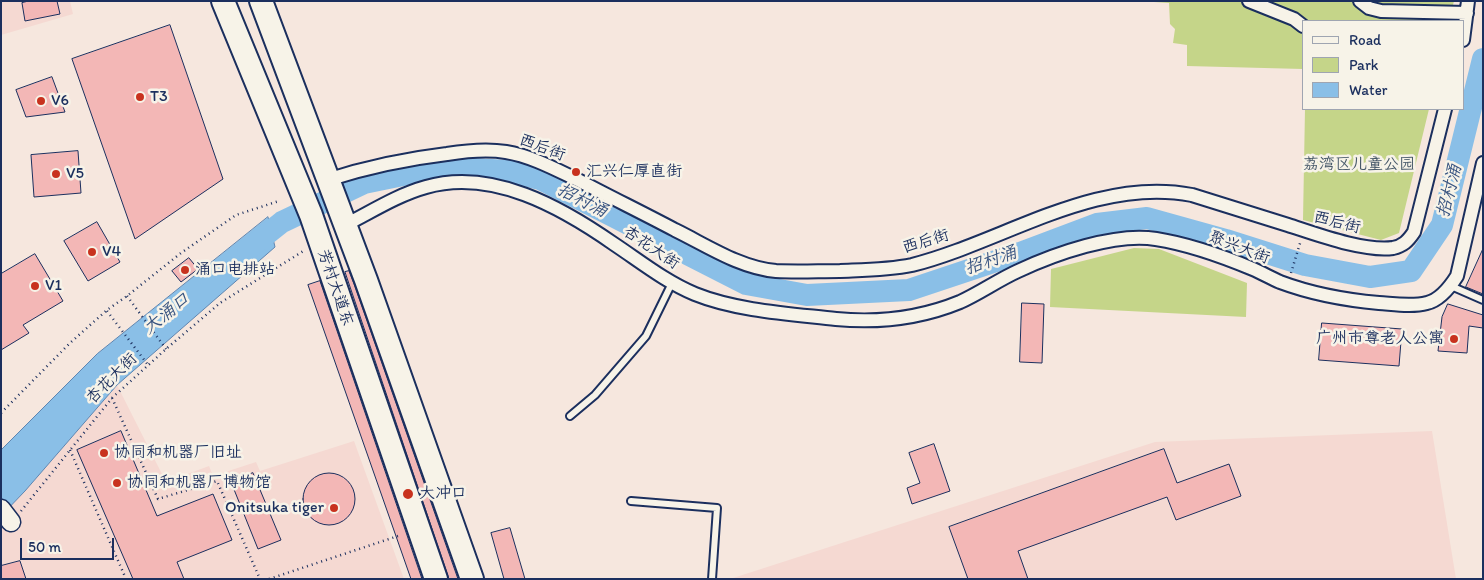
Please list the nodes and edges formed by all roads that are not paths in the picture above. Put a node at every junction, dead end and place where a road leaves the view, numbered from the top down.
1 (223, 1) edge
2 (261, 1) edge
3 (1249, 1) edge
4 (1360, 1) edge
5 (1468, 7) edge
6 (1401, 12) junction
7 (1417, 20) edge
8 (1302, 25) edge
9 (1464, 33) edge
10 (1445, 110) edge
11 (1483, 163) edge
12 (335, 200) junction
13 (672, 283) junction
14 (1450, 286) junction
15 (1483, 300) edge
16 (896, 318) joint
17 (570, 416) dead end
18 (631, 501) dead end
19 (436, 579) edge
20 (472, 579) edge
21 (712, 579) edge

1 - 19 highway, 芳村大道东
2 - 12 highway, 芳村大道东
3 - 8 street
4 - 6 street
5 - 6 street
5 - 9 street
6 - 7 street
10 - 12 street, 西后街
11 - 14 street, 聚兴大街
12 - 13 street, 杏花大街
12 - 20 highway, 芳村大道东
13 - 16 street, 杏花大街
13 - 17 lane
14 - 15 lane
14 - 16 street, 聚兴大街
18 - 21 lane

